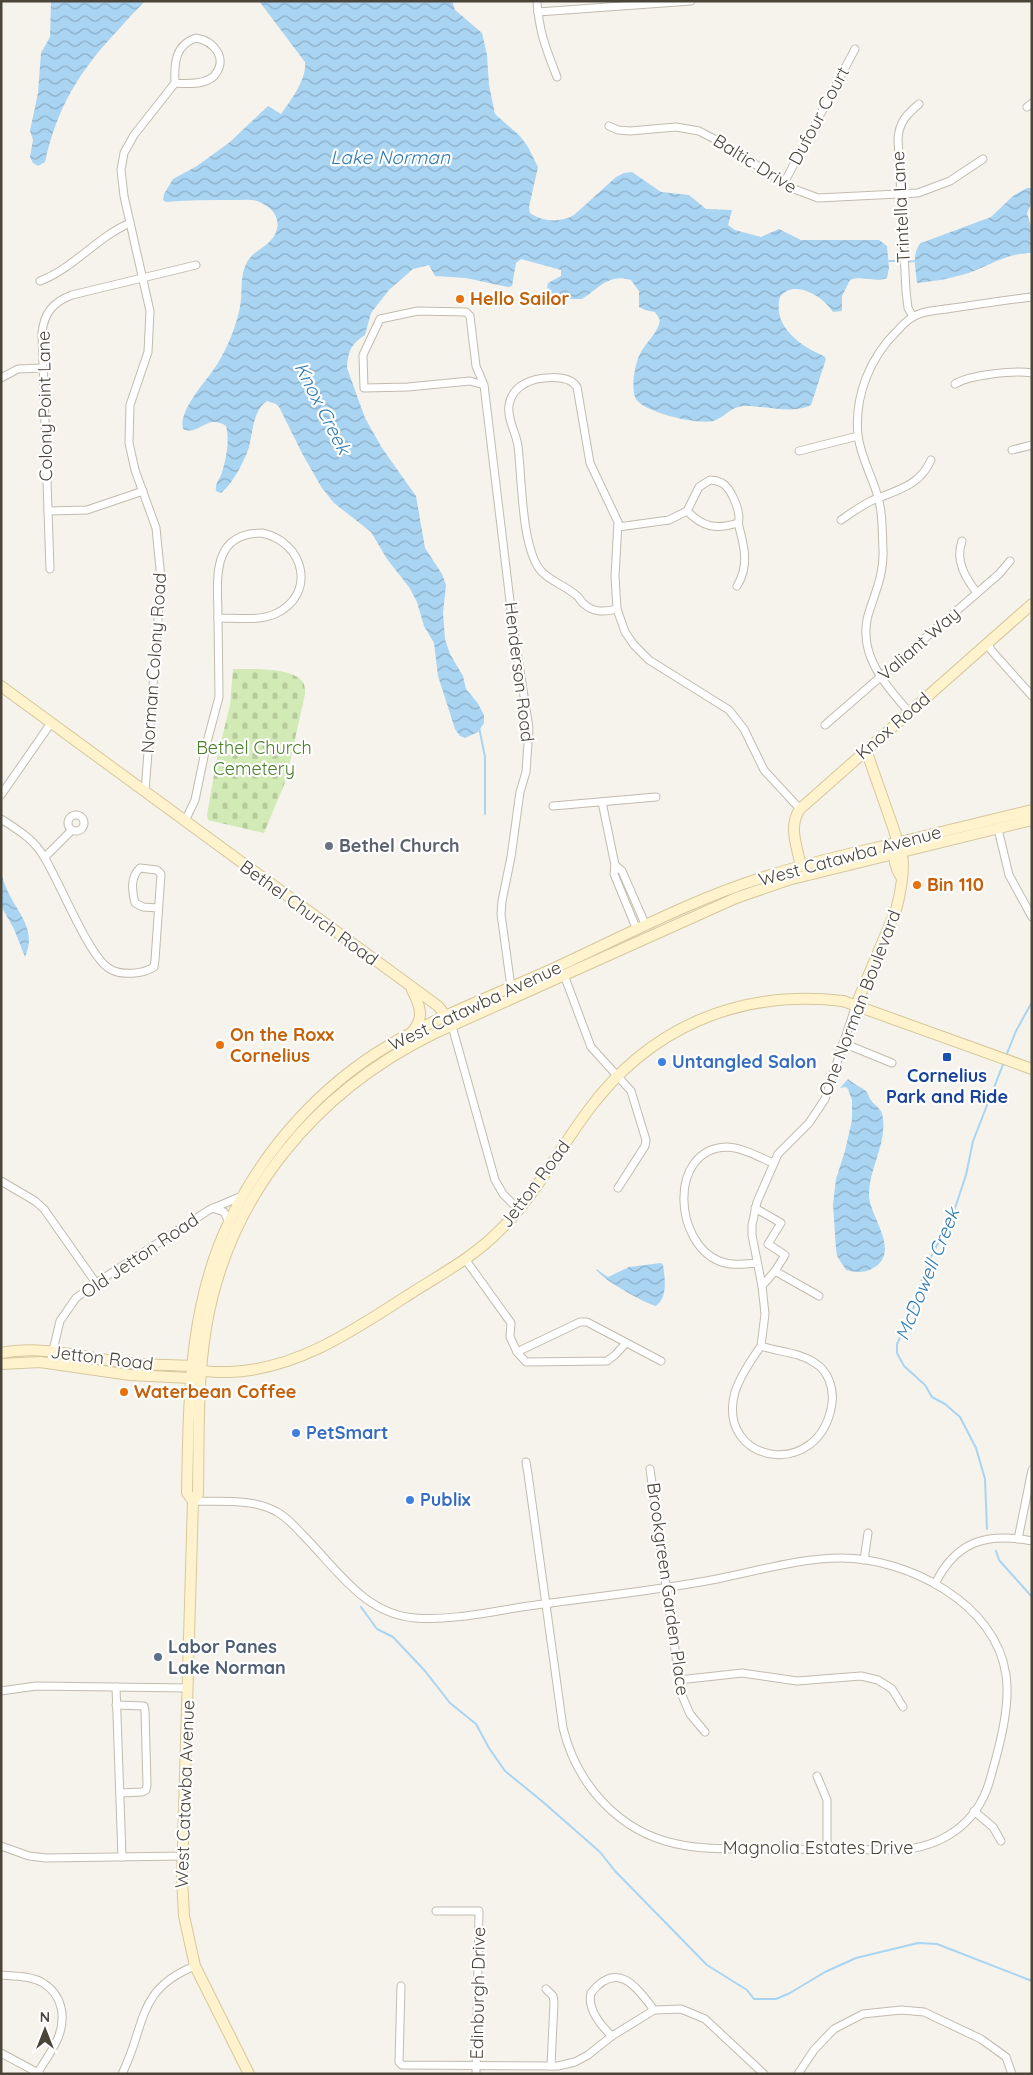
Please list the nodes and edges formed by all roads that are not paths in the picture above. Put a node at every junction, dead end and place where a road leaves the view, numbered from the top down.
1 (537, 1) edge
2 (691, 1) edge
3 (538, 12) junction
4 (855, 48) dead end
5 (556, 77) dead end
6 (175, 83) junction
7 (919, 104) dead end
8 (609, 126) dead end
9 (983, 160) dead end
10 (784, 183) junction
11 (901, 194) junction
12 (130, 223) junction
13 (196, 265) dead end
14 (144, 278) junction
15 (40, 281) dead end
16 (1032, 297) edge
17 (913, 317) junction
18 (42, 368) junction
19 (1032, 373) edge
20 (1, 378) edge
21 (954, 384) dead end
22 (484, 385) junction
23 (858, 436) junction
24 (1032, 445) edge
25 (1012, 450) dead end
26 (799, 451) dead end
27 (931, 460) dead end
28 (143, 491) junction
29 (878, 498) junction
30 (48, 511) junction
31 (687, 511) junction
32 (841, 520) dead end
33 (738, 523) junction
34 (618, 527) junction
35 (962, 541) dead end
36 (1010, 562) dead end
37 (50, 569) dead end
38 (737, 586) dead end
39 (977, 593) junction
40 (1032, 604) edge
41 (617, 609) junction
42 (218, 618) junction
43 (988, 643) junction
44 (881, 677) junction
45 (1, 686) edge
46 (1032, 696) edge
47 (909, 712) junction
48 (51, 723) junction
49 (825, 725) dead end
50 (866, 750) junction
51 (145, 792) junction
52 (1, 795) edge
53 (656, 797) dead end
54 (602, 802) junction
55 (553, 806) dead end
56 (800, 809) junction
57 (1032, 810) edge
58 (1032, 816) edge
59 (1, 819) edge
60 (1032, 820) edge
61 (185, 821) junction
62 (1016, 824) junction
63 (998, 829) junction
64 (72, 830) dead end
65 (897, 850) junction
66 (45, 857) junction
67 (801, 866) junction
68 (761, 878) junction
69 (158, 908) junction
70 (705, 911) junction
71 (1032, 917) edge
72 (642, 928) junction
73 (591, 962) junction
74 (564, 974) junction
75 (410, 987) junction
76 (511, 987) junction
77 (856, 1005) junction
78 (449, 1021) junction
79 (411, 1033) junction
80 (843, 1043) junction
81 (892, 1063) dead end
82 (1032, 1069) edge
83 (617, 1074) junction
84 (312, 1104) junction
85 (773, 1162) junction
86 (274, 1165) junction
87 (1, 1181) edge
88 (618, 1188) dead end
89 (242, 1196) junction
90 (213, 1208) junction
91 (755, 1208) junction
92 (519, 1210) junction
93 (228, 1222) junction
94 (465, 1259) junction
95 (757, 1263) junction
96 (776, 1271) junction
97 (96, 1283) junction
98 (762, 1286) junction
99 (819, 1296) dead end
100 (626, 1343) junction
101 (761, 1346) junction
102 (52, 1351) junction
103 (517, 1352) junction
104 (1, 1353) edge
105 (661, 1362) dead end
106 (50, 1363) junction
107 (1, 1364) edge
108 (191, 1366) junction
109 (201, 1372) junction
110 (190, 1378) junction
111 (526, 1462) dead end
112 (650, 1469) dead end
113 (1032, 1470) edge
114 (193, 1501) junction
115 (868, 1533) dead end
116 (1018, 1538) junction
117 (1032, 1542) edge
118 (864, 1560) junction
119 (935, 1584) junction
120 (667, 1587) junction
121 (545, 1604) junction
122 (679, 1680) junction
123 (116, 1687) junction
124 (188, 1688) junction
125 (1, 1691) edge
126 (116, 1705) junction
127 (903, 1708) dead end
128 (705, 1732) dead end
129 (817, 1776) dead end
130 (120, 1793) junction
131 (974, 1811) junction
132 (1001, 1841) dead end
133 (1, 1846) edge
134 (827, 1849) junction
135 (183, 1856) junction
136 (122, 1857) junction
137 (436, 1911) dead end
138 (195, 1966) junction
139 (1, 1975) edge
140 (401, 1986) dead end
141 (546, 1989) dead end
142 (654, 2010) junction
143 (612, 2036) junction
144 (1, 2053) edge
145 (551, 2066) junction
146 (476, 2070) edge
147 (39, 2073) edge
148 (122, 2074) edge
149 (248, 2074) edge
150 (764, 2074) edge
151 (798, 2074) edge
152 (1012, 2074) edge

1 - 3 street
2 - 3 street
3 - 5 street
4 - 10 street, Dufour Court
6 - 6 street
6 - 12 street, Norman Colony Road
7 - 11 street, Trintella Lane
8 - 10 street, Baltic Drive
9 - 11 street, Baltic Drive
10 - 11 street, Baltic Drive
11 - 17 street, Trintella Lane
12 - 14 street, Norman Colony Road
12 - 15 street
13 - 14 street, Colony Point Lane
14 - 18 street, Colony Point Lane
14 - 28 street, Norman Colony Road
16 - 17 street
17 - 23 street
18 - 20 street
18 - 30 street, Colony Point Lane
19 - 21 street
22 - 22 street, Henderson Road
22 - 76 street, Henderson Road
23 - 26 street
23 - 29 street
24 - 25 street
27 - 29 street
28 - 30 street
28 - 51 street, Norman Colony Road
29 - 32 street
29 - 44 street
30 - 37 street, Colony Point Lane
31 - 33 street
31 - 33 street
31 - 34 street
33 - 38 street
34 - 41 street
34 - 41 street
35 - 39 street
36 - 39 street, Valiant Way
39 - 44 street, Valiant Way
40 - 43 main road, Knox Road
41 - 56 street
42 - 42 street
42 - 61 street
43 - 46 street
43 - 47 main road, Knox Road
44 - 47 street
44 - 49 street, Valiant Way
45 - 48 main road, Bethel Church Road
47 - 50 main road, Knox Road
48 - 51 main road, Bethel Church Road
48 - 52 street
50 - 56 main road, Knox Road
50 - 65 main road, One Norman Boulevard
51 - 61 main road, Bethel Church Road
53 - 54 street
54 - 55 street
54 - 72 street
56 - 67 main road
57 - 65 main road, West Catawba Avenue
58 - 62 main road
59 - 66 street
60 - 62 main road, West Catawba Avenue
61 - 75 main road, Bethel Church Road
62 - 63 main road, West Catawba Avenue
63 - 65 main road, West Catawba Avenue
63 - 71 street
64 - 66 street
65 - 67 main road, West Catawba Avenue
65 - 70 main road, West Catawba Avenue
65 - 77 main road, One Norman Boulevard
66 - 69 street
67 - 68 main road, West Catawba Avenue
68 - 70 main road
68 - 72 main road, West Catawba Avenue
69 - 69 street
70 - 73 main road, West Catawba Avenue
72 - 73 main road
72 - 76 main road, West Catawba Avenue
73 - 74 main road, West Catawba Avenue
74 - 78 main road, West Catawba Avenue
74 - 83 street
75 - 78 main road, Bethel Church Road
75 - 79 main road
76 - 78 main road, West Catawba Avenue
77 - 80 street, One Norman Boulevard
77 - 82 main road, Jetton Road
77 - 83 main road, Jetton Road
78 - 79 main road, West Catawba Avenue
78 - 86 main road, West Catawba Avenue
78 - 92 street
79 - 84 main road, West Catawba Avenue
80 - 81 street
80 - 85 street, One Norman Boulevard
83 - 88 street
83 - 92 main road, Jetton Road
84 - 86 main road
84 - 89 main road, West Catawba Avenue
85 - 91 street, One Norman Boulevard
85 - 95 street
86 - 109 main road, West Catawba Avenue
87 - 97 street
89 - 90 street, Old Jetton Road
89 - 93 main road, West Catawba Avenue
90 - 93 street, Old Jetton Road
90 - 97 street, Old Jetton Road
91 - 95 street, One Norman Boulevard
91 - 96 street
92 - 94 main road, Jetton Road
93 - 108 main road, West Catawba Avenue
94 - 103 street
94 - 109 main road, Jetton Road
95 - 98 street, One Norman Boulevard
96 - 98 street
96 - 99 street
97 - 102 street, Old Jetton Road
98 - 101 street, One Norman Boulevard
100 - 103 street
100 - 103 street
100 - 105 street
101 - 101 street, One Norman Boulevard
102 - 104 main road, Jetton Road
102 - 106 street, Old Jetton Road
102 - 108 main road, Jetton Road
106 - 107 main road, Jetton Road
106 - 110 main road, Jetton Road
108 - 109 main road, Jetton Road
108 - 110 main road, West Catawba Avenue
109 - 110 main road, Jetton Road
109 - 114 main road, West Catawba Avenue
110 - 114 main road, West Catawba Avenue
111 - 121 street, Magnolia Estates Drive
112 - 120 street, Brookgreen Garden Place
113 - 116 street
114 - 121 street, Magnolia Estates Drive
114 - 124 main road, West Catawba Avenue
115 - 118 street
116 - 117 street
116 - 119 street
118 - 119 street, Magnolia Estates Drive
118 - 120 street, Magnolia Estates Drive
119 - 131 street, Magnolia Estates Drive
120 - 121 street, Magnolia Estates Drive
120 - 122 street, Brookgreen Garden Place
121 - 134 street, Magnolia Estates Drive
122 - 127 street
122 - 128 street, Brookgreen Garden Place
123 - 124 street
123 - 125 street
123 - 126 street
124 - 135 main road, West Catawba Avenue
126 - 130 street
126 - 130 street
129 - 134 street
130 - 136 street
131 - 132 street
131 - 134 street, Magnolia Estates Drive
133 - 136 street
135 - 136 street
135 - 138 main road, West Catawba Avenue
137 - 146 street, Edinburgh Drive
138 - 148 street
138 - 149 main road, West Catawba Avenue
139 - 147 street
140 - 146 street
141 - 145 street
142 - 143 street
142 - 143 street
142 - 150 street
143 - 145 street
144 - 147 street
145 - 146 street
151 - 152 street

